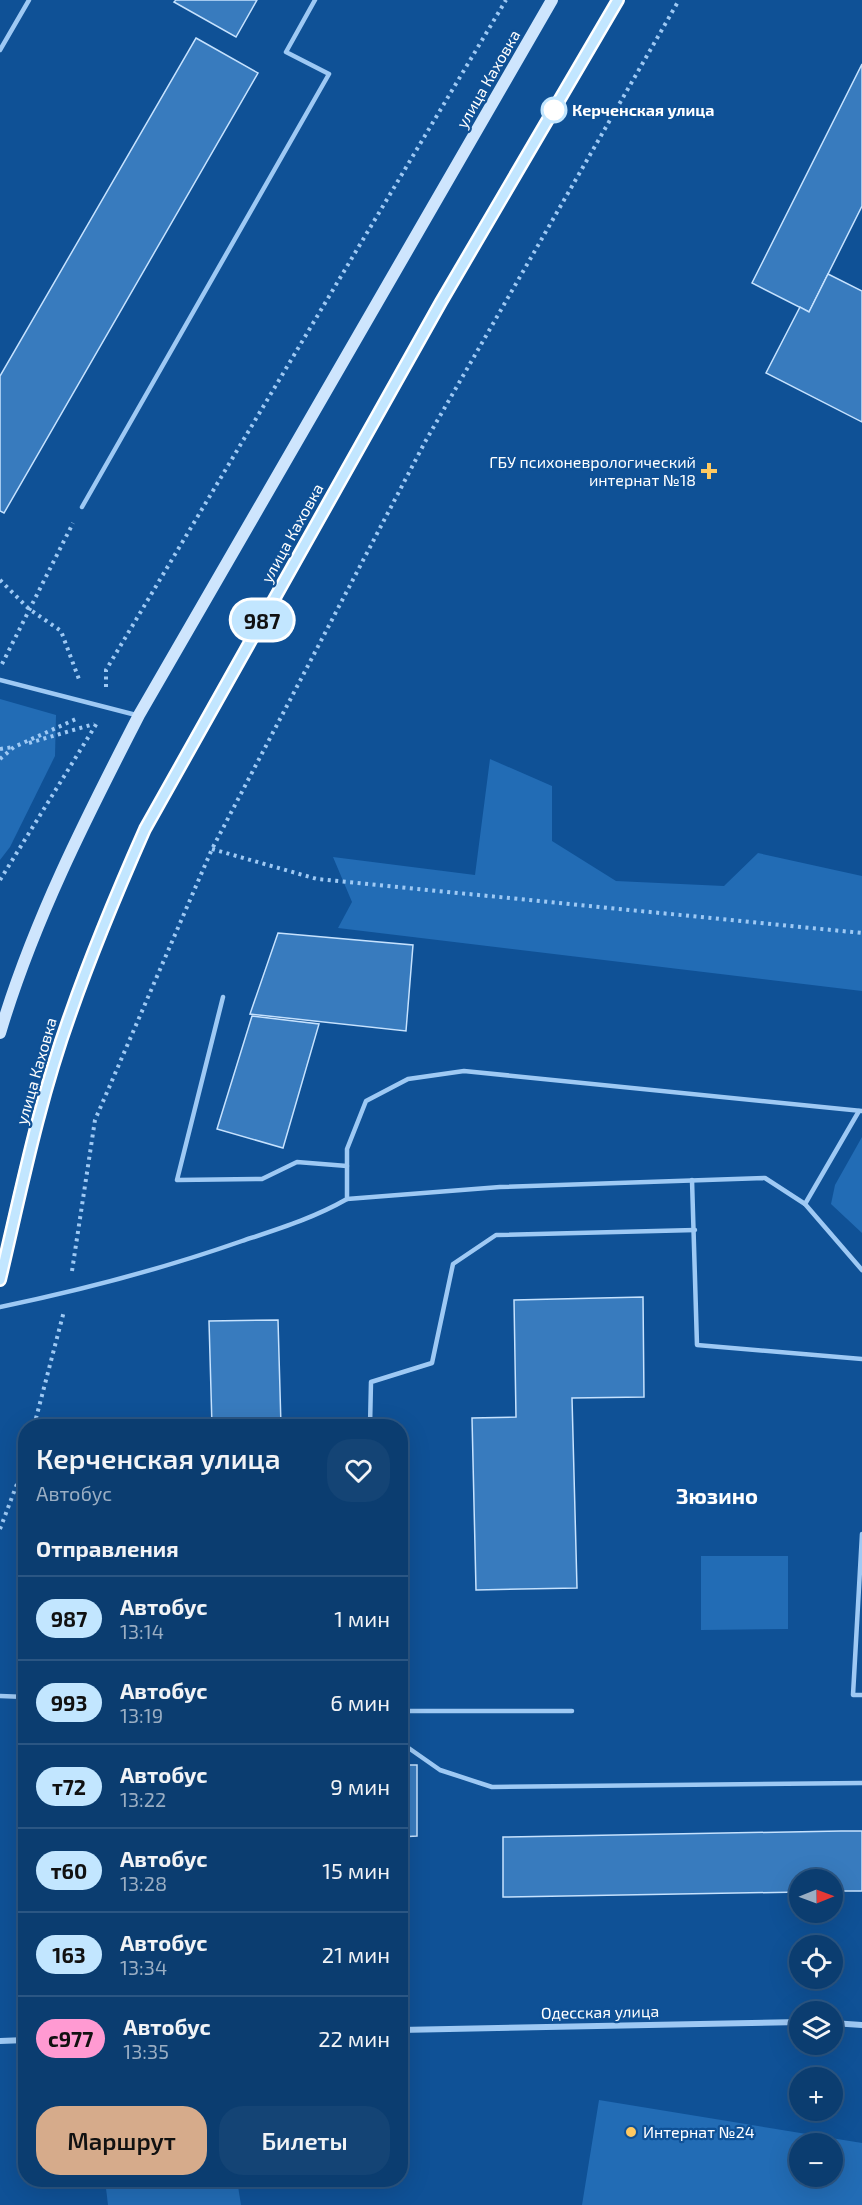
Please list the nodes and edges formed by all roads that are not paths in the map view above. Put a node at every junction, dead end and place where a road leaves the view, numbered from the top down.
1 (29, 0) edge
2 (315, 0) edge
3 (552, 0) edge
4 (618, 0) edge
5 (0, 50) edge
6 (82, 507) road end
7 (0, 680) edge
8 (139, 716) junction
9 (222, 997) dead end
10 (0, 1033) edge
11 (861, 1111) edge
12 (347, 1166) junction
13 (692, 1180) junction
14 (347, 1199) junction
15 (804, 1204) junction
16 (695, 1230) junction
17 (862, 1270) edge
18 (0, 1280) edge
19 (0, 1307) edge
20 (862, 1359) edge
21 (370, 1419) edge
22 (862, 1534) edge
23 (862, 1695) edge
24 (0, 1696) edge
25 (18, 1697) edge
26 (408, 1711) edge
27 (572, 1712) dead end
28 (408, 1748) edge
29 (862, 1783) edge
30 (789, 2022) edge
31 (843, 2024) edge
32 (862, 2025) edge
33 (408, 2030) edge
34 (0, 2040) edge
35 (18, 2040) edge

1 - 5 lane
2 - 6 lane
3 - 8 main road, улица Каховка
4 - 18 main road, улица Каховка
7 - 8 lane
8 - 10 main road, улица Каховка
9 - 12 lane
11 - 12 lane
11 - 15 lane
12 - 14 lane
13 - 14 lane
13 - 15 lane
13 - 16 lane
14 - 19 lane
15 - 17 lane
16 - 20 lane
16 - 21 lane
22 - 23 lane
24 - 25 lane
26 - 27 lane
28 - 29 lane
30 - 33 street, Одесская улица
31 - 32 street
34 - 35 street

